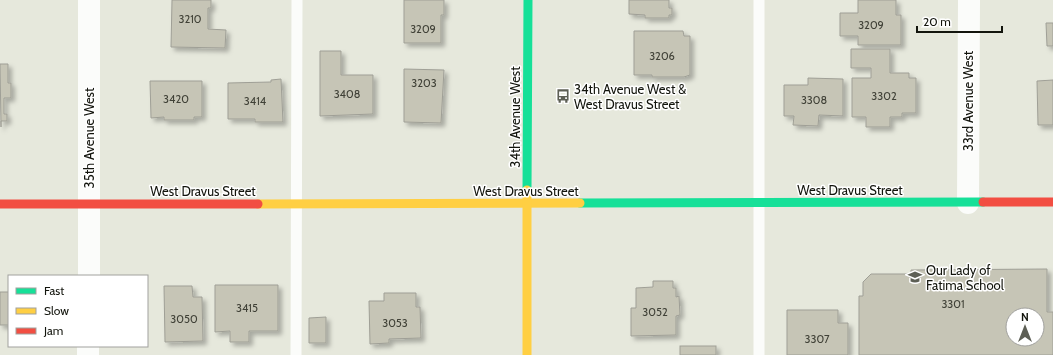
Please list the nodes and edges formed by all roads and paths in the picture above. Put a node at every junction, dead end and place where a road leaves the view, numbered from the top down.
1 (89, 0) edge
2 (297, 0) edge
3 (528, 0) edge
4 (759, 0) edge
5 (969, 0) edge
6 (1053, 202) edge
7 (759, 203) junction
8 (968, 203) junction
9 (0, 204) edge
10 (89, 204) junction
11 (296, 204) junction
12 (527, 204) junction
13 (89, 275) edge
14 (296, 355) edge
15 (527, 355) edge
16 (759, 355) edge

1 - 10 street, 35th Avenue West
2 - 11 lane
3 - 12 street, 34th Avenue West
4 - 7 lane
5 - 8 street, 33rd Avenue West
6 - 8 street, West Dravus Street
7 - 8 street, West Dravus Street
7 - 12 street, West Dravus Street
7 - 16 lane
9 - 10 street, West Dravus Street
10 - 11 street, West Dravus Street
10 - 13 street, 35th Avenue West
11 - 12 street, West Dravus Street
11 - 14 lane
12 - 15 street, 34th Avenue West

